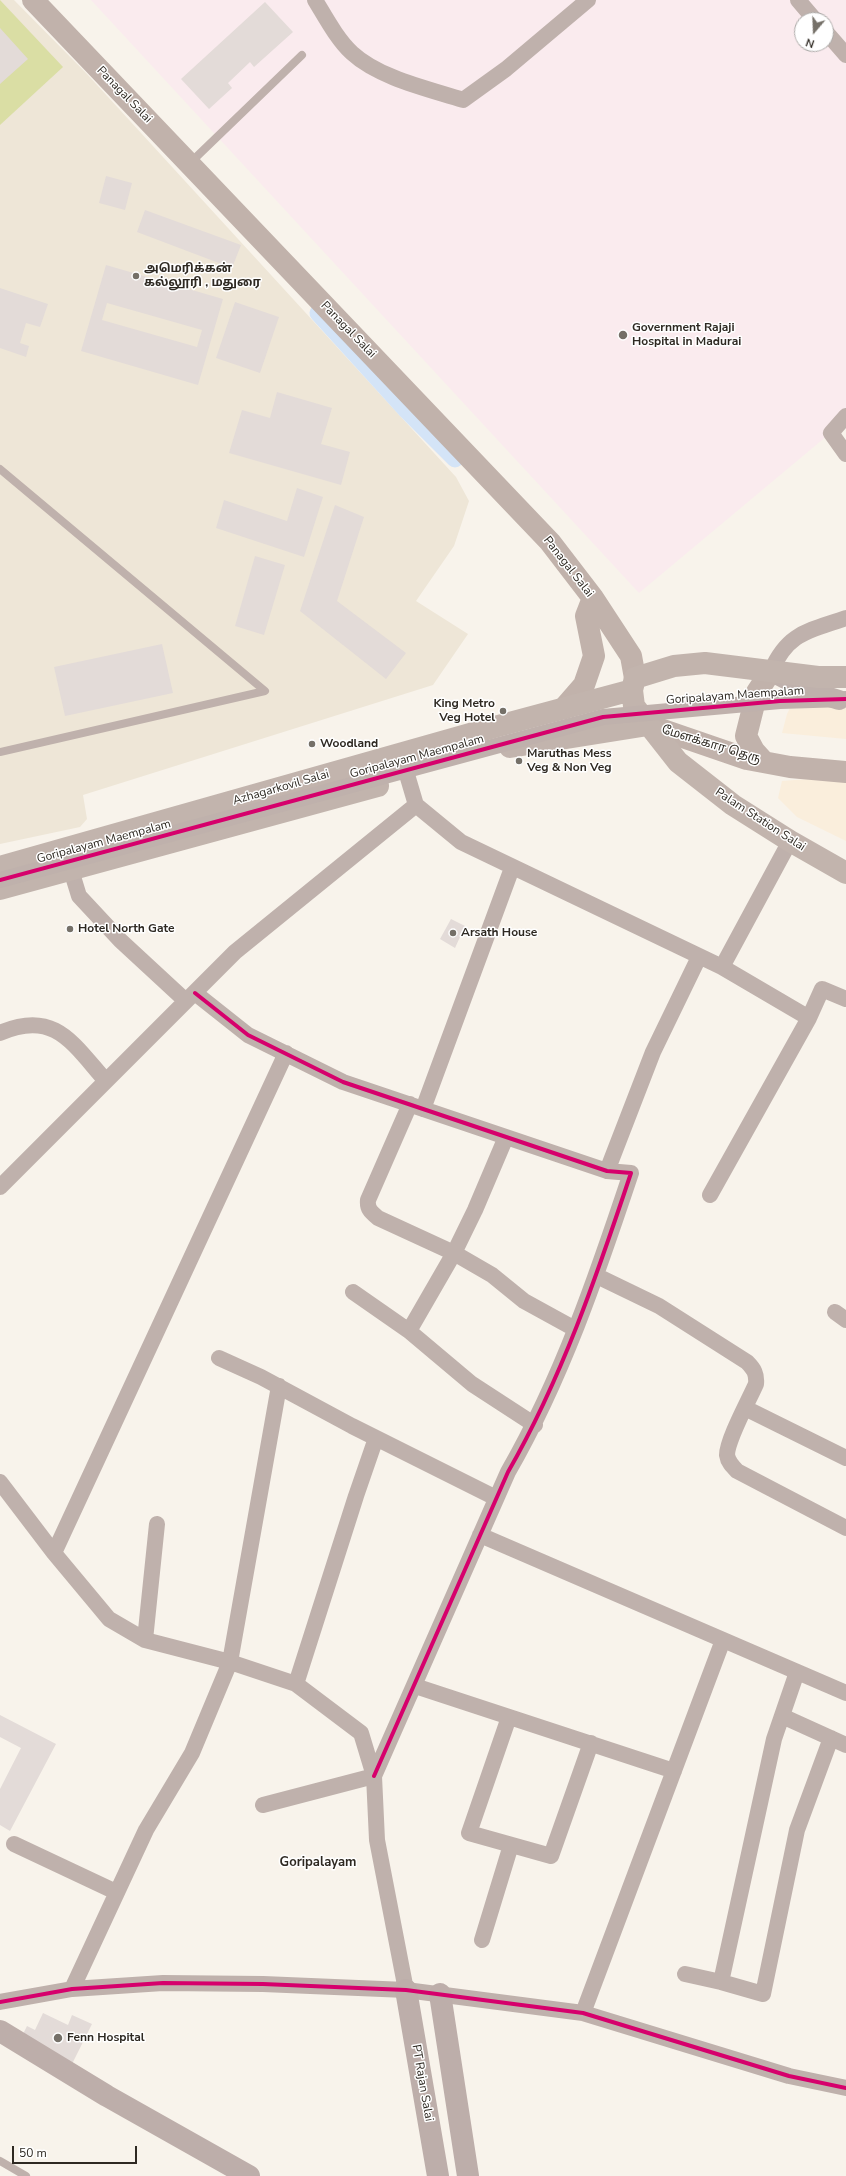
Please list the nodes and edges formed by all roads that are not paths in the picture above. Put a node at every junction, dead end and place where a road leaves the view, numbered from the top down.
1 (33, 0) edge
2 (315, 0) edge
3 (588, 0) edge
4 (798, 0) edge
5 (808, 12) edge
6 (834, 41) edge
7 (302, 55) dead end
8 (846, 55) edge
9 (189, 163) junction
10 (846, 416) edge
11 (846, 454) edge
12 (1, 472) edge
13 (593, 598) junction
14 (846, 618) edge
15 (771, 671) junction
16 (846, 676) edge
17 (634, 684) junction
18 (846, 700) edge
19 (564, 708) junction
20 (648, 725) junction
21 (0, 752) edge
22 (764, 762) junction
23 (846, 772) edge
24 (408, 778) junction
25 (416, 805) junction
26 (790, 841) junction
27 (0, 868) edge
28 (512, 868) junction
29 (71, 870) junction
30 (846, 873) edge
31 (0, 880) edge
32 (0, 889) edge
33 (699, 957) junction
34 (722, 967) junction
35 (190, 997) junction
36 (846, 999) edge
37 (809, 1018) junction
38 (0, 1034) edge
39 (286, 1053) junction
40 (106, 1081) junction
41 (417, 1106) junction
42 (506, 1137) junction
43 (607, 1170) junction
44 (0, 1187) edge
45 (710, 1195) dead end
46 (454, 1253) junction
47 (597, 1276) junction
48 (353, 1292) dead end
49 (575, 1328) junction
50 (409, 1331) junction
51 (219, 1358) dead end
52 (279, 1386) junction
53 (745, 1408) junction
54 (535, 1425) junction
55 (376, 1438) junction
56 (846, 1458) edge
57 (0, 1482) edge
58 (496, 1498) junction
59 (157, 1524) dead end
60 (846, 1528) edge
61 (480, 1535) junction
62 (54, 1553) junction
63 (145, 1640) junction
64 (723, 1640) junction
65 (230, 1662) junction
66 (797, 1672) junction
67 (296, 1684) junction
68 (415, 1686) junction
69 (846, 1693) edge
70 (782, 1716) junction
71 (509, 1717) junction
72 (831, 1738) junction
73 (591, 1743) junction
74 (846, 1745) edge
75 (674, 1771) junction
76 (374, 1776) junction
77 (263, 1805) dead end
78 (14, 1844) dead end
79 (511, 1845) junction
80 (116, 1892) junction
81 (482, 1940) dead end
82 (685, 1974) dead end
83 (721, 1982) junction
84 (72, 1989) junction
85 (406, 1990) junction
86 (440, 1994) junction
87 (0, 2002) edge
88 (583, 2013) junction
89 (0, 2031) edge
90 (846, 2088) edge
91 (0, 2161) edge
92 (26, 2176) edge
93 (249, 2176) edge
94 (438, 2176) edge
95 (468, 2176) edge

1 - 9 main road, Panagal Salai
2 - 3 street
4 - 5 street
6 - 8 street
7 - 9 lane
9 - 13 main road, Panagal Salai
10 - 11 street
12 - 21 lane
13 - 17 main road, Panagal Salai
13 - 19 main road
14 - 15 street
15 - 16 highway, Azhagarkovil Salai
15 - 17 highway, Azhagarkovil Salai
15 - 18 street
15 - 22 main road
17 - 19 highway, Azhagarkovil Salai
17 - 20 highway, Palam Station Salai
18 - 31 street, Goripalayam Maempalam, bridge
19 - 27 highway, Azhagarkovil Salai
20 - 22 main road, மேளக்கார தெரு
20 - 24 highway, Azhagarkovil Salai
20 - 26 highway, Palam Station Salai
22 - 23 main road, மேளக்கார தெரு
24 - 25 street
24 - 29 highway, Azhagarkovil Salai
25 - 28 street
25 - 35 street
26 - 30 highway, Palam Station Salai
26 - 34 street
28 - 33 street
28 - 41 street
29 - 32 highway, Azhagarkovil Salai
29 - 35 street
33 - 34 street
33 - 43 street
34 - 37 street
35 - 39 street
35 - 40 street
36 - 37 street
37 - 45 street
38 - 40 street
39 - 41 street
39 - 62 street
40 - 44 street
41 - 42 street
41 - 46 street
42 - 43 street
42 - 46 street
43 - 47 street
46 - 49 street
46 - 50 street
47 - 49 street
47 - 53 street
48 - 50 street
49 - 54 street
50 - 54 street
51 - 52 street
52 - 55 street
52 - 65 street
53 - 56 street
53 - 60 street
54 - 58 street
55 - 58 street
55 - 67 street
57 - 62 street
58 - 61 street
59 - 63 street
61 - 64 street
61 - 68 street
62 - 63 street
63 - 65 street
64 - 66 street
64 - 75 street
65 - 67 street
65 - 80 street
66 - 69 street
66 - 70 street
67 - 76 street
68 - 71 street
68 - 76 street
70 - 72 street
70 - 83 street
71 - 73 street
71 - 79 street
72 - 74 street
72 - 83 street
73 - 75 street
73 - 79 street
75 - 88 street
76 - 77 street
76 - 85 street
78 - 80 street
79 - 81 street
80 - 84 street
82 - 83 street
84 - 85 street
84 - 87 street
85 - 86 street
85 - 94 main road, PT Rajan Salai
86 - 88 street
86 - 95 main road
88 - 90 street
89 - 93 main road
91 - 92 lane

